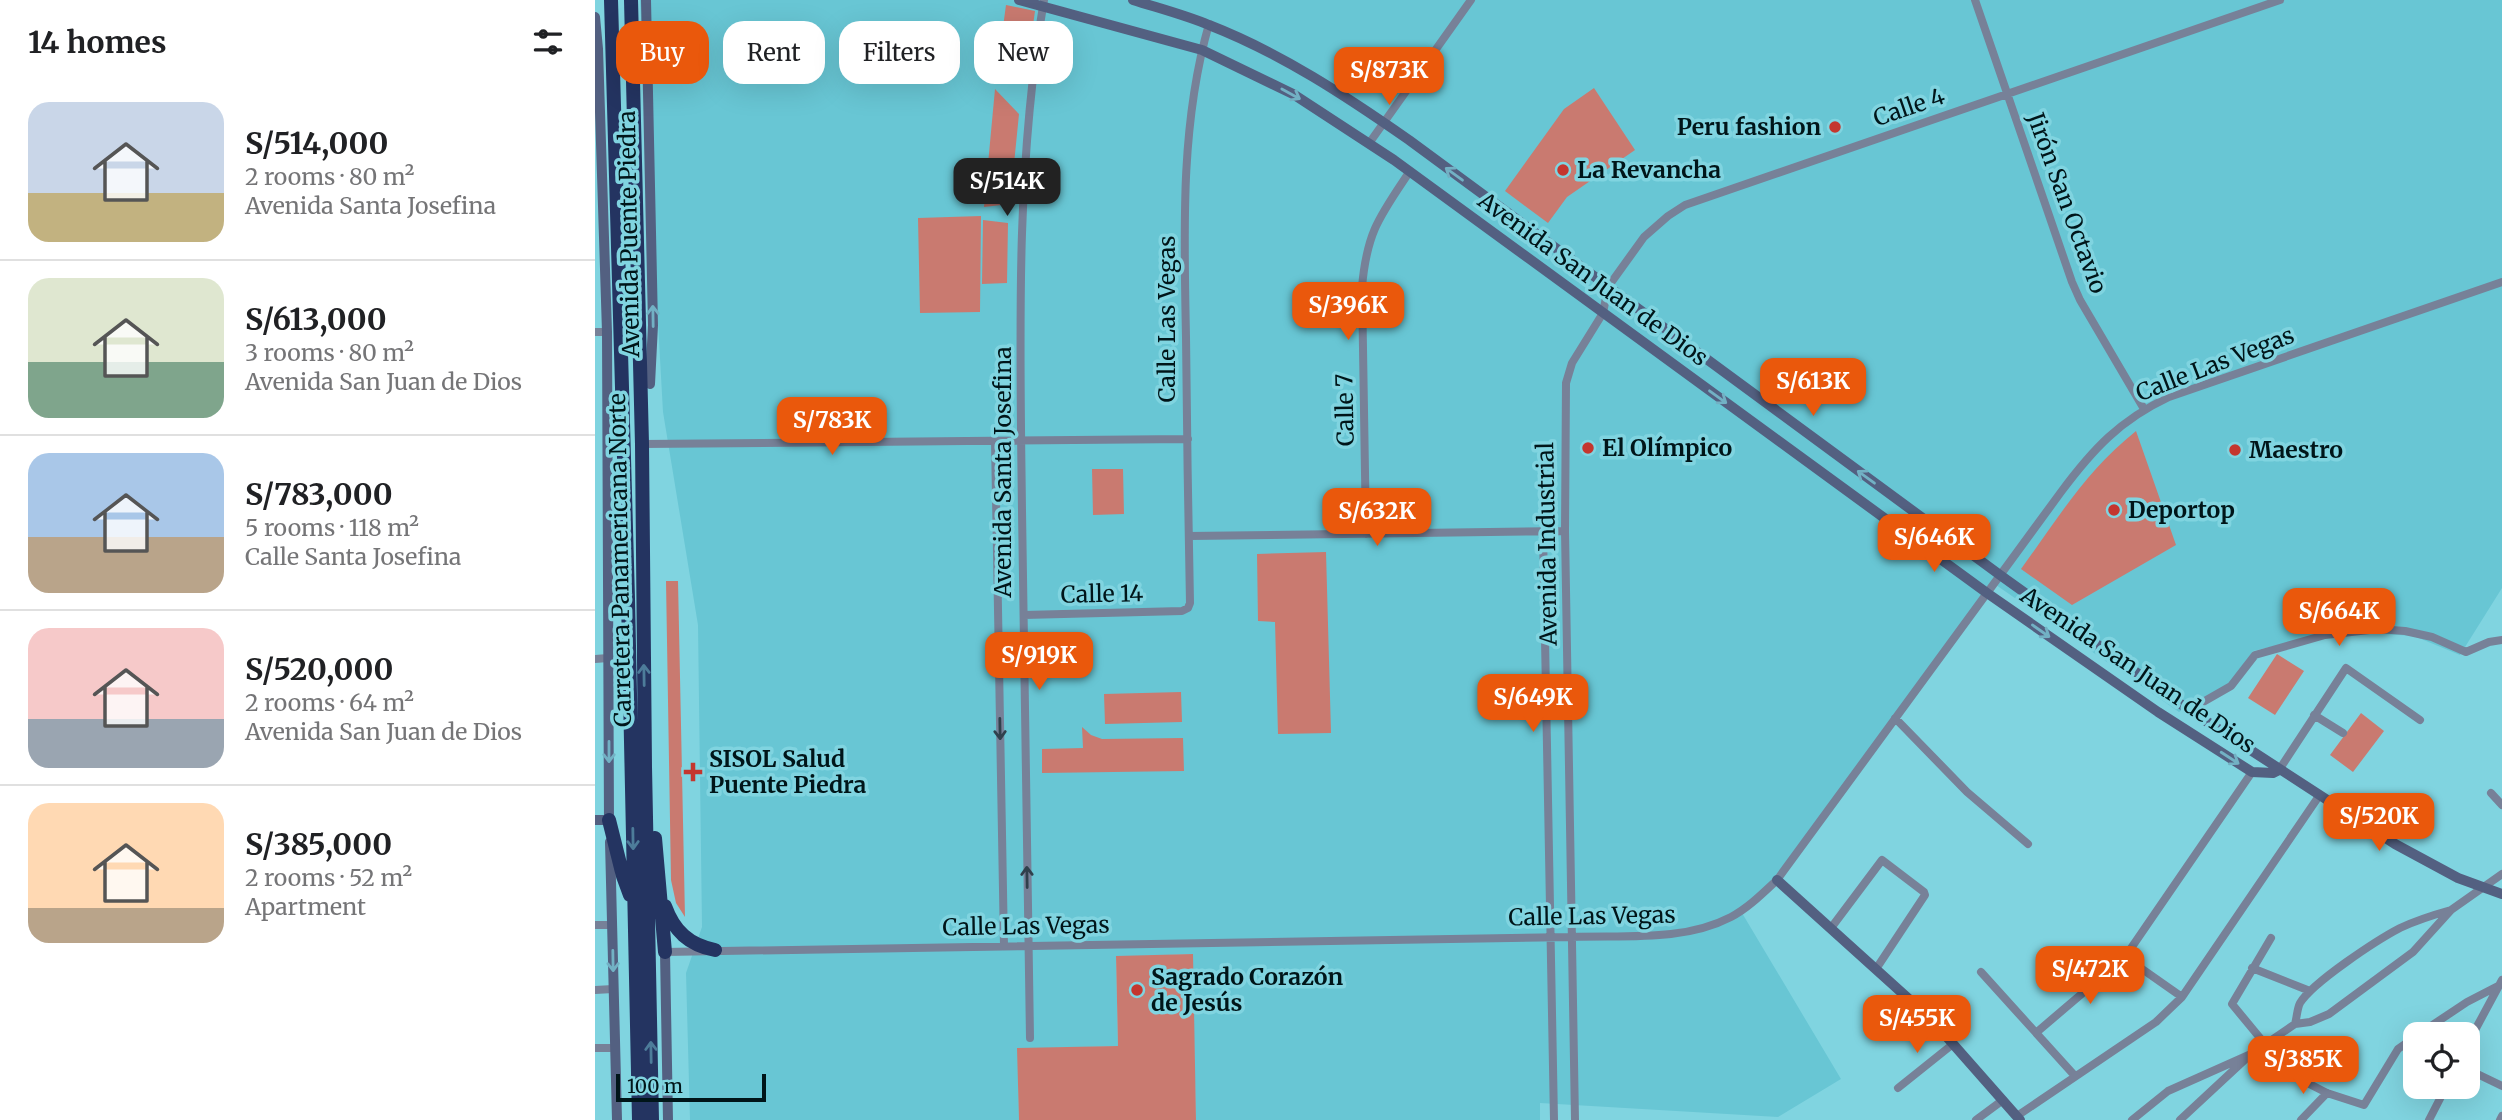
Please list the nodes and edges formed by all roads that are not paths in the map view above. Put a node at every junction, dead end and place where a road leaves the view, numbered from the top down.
1 (611, 0) edge
2 (631, 0) edge
3 (646, 0) edge
4 (1019, 0) edge
5 (1133, 0) edge
6 (1471, 0) edge
7 (1975, 0) edge
8 (2280, 0) edge
9 (1043, 3) edge
10 (595, 17) edge
11 (1209, 24) junction
12 (1202, 50) junction
13 (2007, 94) junction
14 (1384, 122) junction
15 (1409, 140) junction
16 (1370, 142) junction
17 (1394, 160) junction
18 (1410, 171) junction
19 (598, 176) edge
20 (2502, 282) edge
21 (1608, 287) junction
22 (1603, 313) junction
23 (595, 332) edge
24 (607, 332) junction
25 (650, 384) joint
26 (2144, 409) junction
27 (601, 414) edge
28 (642, 436) junction
29 (1188, 439) junction
30 (1021, 440) junction
31 (995, 441) junction
32 (1543, 531) junction
33 (1565, 531) junction
34 (1366, 534) junction
35 (1189, 536) junction
36 (2000, 575) junction
37 (1987, 593) junction
38 (1182, 611) joint
39 (1024, 615) junction
40 (2502, 640) edge
41 (608, 658) junction
42 (595, 659) edge
43 (2189, 710) junction
44 (2314, 715) junction
45 (1895, 718) junction
46 (2420, 720) dead end
47 (2343, 733) dead end
48 (645, 767) junction
49 (2279, 769) junction
50 (2252, 772) junction
51 (2491, 793) dead end
52 (2319, 796) junction
53 (2502, 806) edge
54 (602, 820) edge
55 (2028, 844) dead end
56 (2502, 874) edge
57 (1776, 880) junction
58 (2482, 888) junction
59 (660, 891) junction
60 (2501, 894) edge
61 (634, 906) junction
62 (2451, 910) junction
63 (595, 925) edge
64 (612, 925) junction
65 (1831, 928) junction
66 (1552, 937) junction
67 (1572, 937) junction
68 (2271, 938) dead end
69 (1028, 945) junction
70 (1004, 946) junction
71 (715, 950) junction
72 (665, 952) junction
73 (2125, 957) junction
74 (2252, 968) junction
75 (1876, 969) junction
76 (1981, 972) dead end
77 (2500, 983) edge
78 (613, 989) junction
79 (595, 990) edge
80 (2309, 991) junction
81 (2182, 997) junction
82 (2437, 1022) edge
83 (2479, 1022) edge
84 (2295, 1024) junction
85 (2037, 1032) junction
86 (1030, 1038) dead end
87 (1953, 1044) junction
88 (2265, 1044) junction
89 (2403, 1045) edge
90 (595, 1048) edge
91 (617, 1048) junction
92 (2251, 1054) junction
93 (2480, 1075) edge
94 (2075, 1076) junction
95 (2502, 1086) edge
96 (1898, 1088) dead end
97 (2327, 1093) junction
98 (2439, 1099) edge
99 (2003, 1100) junction
100 (2019, 1118) edge
101 (617, 1120) edge
102 (639, 1120) edge
103 (652, 1120) edge
104 (668, 1120) edge
105 (1554, 1120) edge
106 (1575, 1120) edge
107 (1976, 1120) edge
108 (2132, 1120) edge
109 (2180, 1120) edge
110 (2301, 1120) edge
111 (2428, 1120) edge

1 -> 61 highway, Carretera Panamericana Norte
2 - 28 highway, Carretera Panamericana Norte
25 -> 3 main road, Avenida Puente Piedra
4 - 9 main road, Avenida San Juan de Dios
5 - 11 main road, Avenida San Juan de Dios
6 - 14 street
7 - 13 street, Jirón San Octavio
8 - 13 street, Calle 4
9 - 12 main road, Avenida San Juan de Dios
9 - 30 street, Avenida Santa Josefina
10 - 19 main road, Avenida Puente Piedra
11 - 12 street, Calle Las Vegas
11 - 14 main road, Avenida San Juan de Dios
12 -> 16 main road, Avenida San Juan de Dios
12 - 29 street, Calle Las Vegas
13 - 21 street, Calle 4
13 - 26 street, Jirón San Octavio
14 - 15 main road, Avenida San Juan de Dios
14 - 16 street
15 - 17 main road
21 -> 15 main road, Avenida San Juan de Dios
16 - 17 main road, Avenida San Juan de Dios
17 - 18 main road, Avenida San Juan de Dios
18 - 22 main road, Avenida San Juan de Dios
18 - 34 street, Calle 7
19 - 24 main road, Avenida Puente Piedra
20 - 26 street, Calle Las Vegas
21 - 22 street, Calle 4
36 -> 21 main road, Avenida San Juan de Dios
22 - 33 street, Avenida Industrial
22 -> 37 main road, Avenida San Juan de Dios
23 - 24 street
24 - 27 main road, Avenida Puente Piedra
25 - 28 highway
26 - 36 street, Calle Las Vegas
27 - 41 main road, Avenida Puente Piedra
28 - 31 street
48 -> 28 highway, Carretera Panamericana Norte
29 - 30 street
29 - 35 street, Calle Las Vegas
30 - 31 street
30 - 39 street, Avenida Santa Josefina
31 -> 70 street, Avenida Santa Josefina
32 - 33 street
32 - 34 street
32 - 66 street
33 - 67 street, Avenida Industrial
34 - 35 street
35 - 38 street, Calle Las Vegas
36 - 37 street, Calle Las Vegas
36 - 43 main road, Avenida San Juan de Dios
37 - 45 street, Calle Las Vegas
37 -> 50 main road, Avenida San Juan de Dios
38 - 39 street, Calle 14
69 -> 39 street, Avenida Santa Josefina
40 - 43 street
41 - 42 street
41 -> 54 main road, Avenida Puente Piedra
43 - 49 main road, Avenida San Juan de Dios
44 - 46 street
44 - 47 street
44 - 49 street
45 - 55 street
45 - 57 street, Calle Las Vegas
48 - 59 highway
103 -> 48 highway, Carretera Panamericana Norte
49 - 50 main road, Avenida San Juan de Dios
49 - 52 main road, Avenida San Juan de Dios
50 - 73 street
51 - 53 street
52 - 58 main road, Avenida San Juan de Dios
52 - 81 street
54 - 61 highway
54 - 64 main road, Avenida Puente Piedra
56 - 58 street
57 - 65 main road
57 - 67 street, Calle Las Vegas
58 - 60 main road, Avenida San Juan de Dios
58 - 62 street
59 - 71 highway
59 - 72 highway
61 - 102 highway, Carretera Panamericana Norte
62 - 80 street
62 - 84 street
63 - 64 street
64 -> 78 main road, Avenida Puente Piedra
65 - 75 main road
65 - 75 street
66 - 67 street, Calle Las Vegas
66 - 69 street, Calle Las Vegas
66 - 105 street
67 - 106 street, Avenida Industrial
68 - 74 street
69 - 70 street, Calle Las Vegas
69 - 86 street, Avenida Santa Josefina
70 - 71 street, Calle Las Vegas
71 - 72 street, Calle Las Vegas
72 - 104 main road
73 - 81 street
73 - 85 street
74 - 80 street
74 - 88 street
75 - 87 main road
76 - 85 street
77 - 82 street
77 - 83 street
78 - 79 street
78 - 91 main road, Avenida Puente Piedra
80 - 84 street
81 - 94 street
84 - 88 street
85 - 94 street
87 - 96 street
87 - 99 main road
88 - 92 street
89 - 97 street
90 - 91 street
91 - 101 main road, Avenida Puente Piedra
92 - 97 street
92 - 108 street
92 - 109 street
93 - 95 street
94 - 100 street
97 - 110 street
98 - 111 street
99 - 100 main road
99 - 107 street

